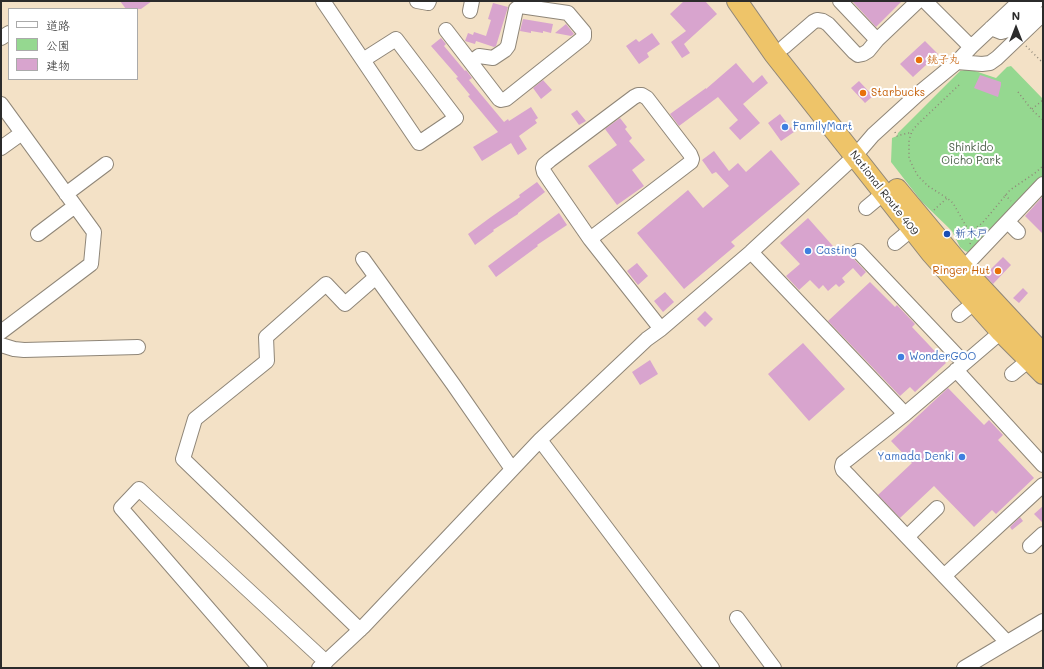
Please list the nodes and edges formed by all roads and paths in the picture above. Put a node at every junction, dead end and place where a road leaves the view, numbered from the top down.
1 (324, 1) edge
2 (417, 1) edge
3 (428, 1) edge
4 (737, 1) edge
5 (743, 1) edge
6 (840, 1) edge
7 (918, 1) edge
8 (926, 1) edge
9 (1007, 1) edge
10 (1020, 1) edge
11 (1037, 1) edge
12 (569, 7) edge
13 (1043, 14) edge
14 (991, 28) junction
15 (446, 30) dead end
16 (877, 40) junction
17 (968, 44) junction
18 (1025, 45) dead end
19 (784, 46) junction
20 (363, 60) junction
21 (471, 62) junction
22 (957, 62) junction
23 (1043, 63) edge
24 (959, 85) dead end
25 (1018, 92) dead end
26 (918, 94) junction
27 (1043, 100) edge
28 (1, 104) edge
29 (1032, 110) junction
30 (1043, 120) edge
31 (894, 130) dead end
32 (22, 133) junction
33 (911, 133) junction
34 (1, 148) edge
35 (859, 151) junction
36 (106, 164) dead end
37 (1043, 166) edge
38 (1043, 184) edge
39 (884, 193) junction
40 (66, 194) junction
41 (947, 198) junction
42 (75, 206) junction
43 (866, 208) dead end
44 (934, 210) dead end
45 (1008, 222) junction
46 (977, 227) junction
47 (912, 229) junction
48 (1018, 232) dead end
49 (38, 234) dead end
50 (590, 239) junction
51 (895, 243) dead end
52 (858, 251) dead end
53 (751, 252) junction
54 (964, 257) junction
55 (363, 259) dead end
56 (376, 277) junction
57 (974, 302) junction
58 (959, 315) dead end
59 (1013, 325) junction
60 (661, 330) junction
61 (1, 332) edge
62 (1, 345) edge
63 (138, 347) dead end
64 (1036, 357) edge
65 (960, 367) junction
66 (1012, 374) dead end
67 (1043, 374) edge
68 (905, 414) junction
69 (540, 440) junction
70 (1043, 465) edge
71 (512, 469) junction
72 (1043, 486) edge
73 (937, 508) dead end
74 (1043, 534) edge
75 (907, 537) junction
76 (1030, 546) dead end
77 (944, 576) junction
78 (737, 618) dead end
79 (1043, 621) edge
80 (360, 630) junction
81 (1002, 645) junction
82 (323, 665) edge
83 (260, 668) edge
84 (712, 668) edge
85 (774, 668) edge
86 (964, 668) edge

1 - 20 street
2 - 3 street
4 - 35 highway, National Route 409
5 - 19 highway, National Route 409
6 - 16 street
7 - 16 street
8 - 17 street
9 - 17 street
10 - 14 street
11 - 14 street
12 - 21 street
12 - 21 street
13 - 22 street
14 - 17 street
15 - 21 street
16 - 19 street
17 - 22 street
17 - 26 street
18 - 23 path
19 - 35 highway, National Route 409
20 - 20 street
22 - 26 street
24 - 33 path
25 - 29 path
26 - 35 street
27 - 29 path
28 - 32 street
29 - 30 path
31 - 33 path
32 - 34 street
32 - 40 street
33 - 41 path
35 - 39 highway, National Route 409
35 - 53 street
35 - 54 highway, National Route 409
36 - 40 street
37 - 46 path
38 - 45 street
39 - 43 street
39 - 47 highway, National Route 409
40 - 42 street
41 - 44 path
41 - 46 path
42 - 49 street
42 - 61 street
45 - 48 street
45 - 54 street
46 - 54 path
47 - 51 street
47 - 57 highway, National Route 409
50 - 50 street
50 - 60 street
52 - 65 street
53 - 60 street
53 - 68 street
54 - 59 highway, National Route 409
55 - 56 street
56 - 71 street
56 - 80 street
57 - 58 street
57 - 59 highway, National Route 409
59 - 64 highway, National Route 409
59 - 65 street
60 - 69 street
62 - 63 street
64 - 66 street
64 - 67 highway, National Route 409
65 - 68 street
65 - 70 street
68 - 75 street
69 - 71 street
69 - 84 street
71 - 80 street
72 - 77 street
73 - 75 street
74 - 76 street
75 - 77 street
77 - 81 street
78 - 85 street
79 - 81 street
80 - 82 street
81 - 86 street
82 - 83 street

